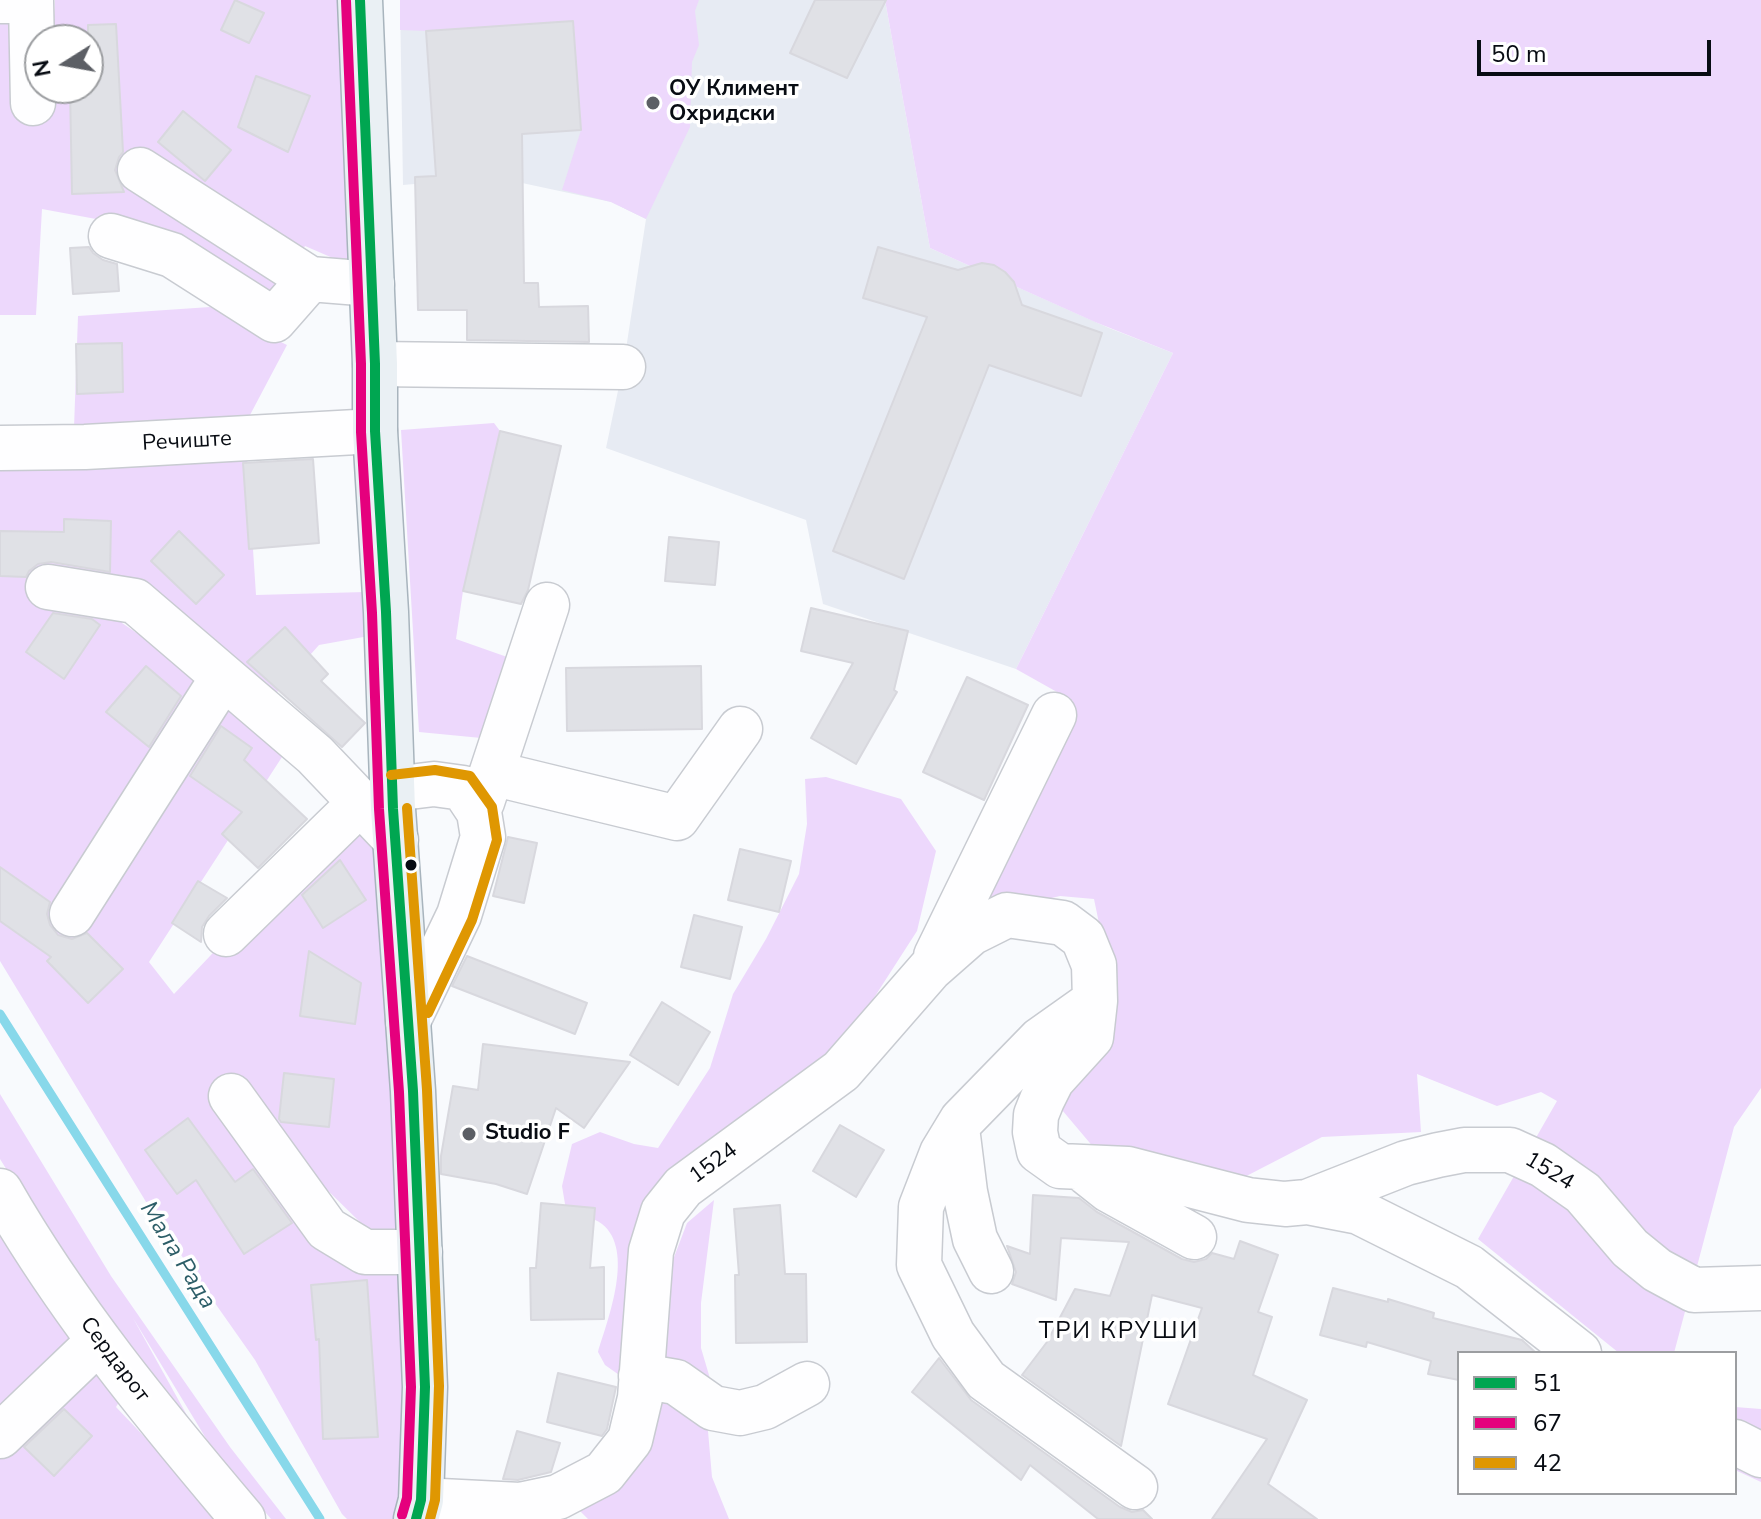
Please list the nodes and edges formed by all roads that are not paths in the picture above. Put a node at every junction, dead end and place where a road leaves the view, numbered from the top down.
1 (31, 0) edge
2 (360, 0) edge
3 (0, 1) edge
4 (31, 24) edge
5 (140, 170) dead end
6 (111, 236) dead end
7 (310, 279) junction
8 (372, 284) junction
9 (375, 364) junction
10 (623, 367) dead end
11 (375, 431) junction
12 (0, 448) edge
13 (48, 587) dead end
14 (547, 605) dead end
15 (223, 677) junction
16 (1054, 715) dead end
17 (740, 729) dead end
18 (485, 792) junction
19 (376, 796) junction
20 (72, 914) dead end
21 (226, 934) dead end
22 (930, 969) junction
23 (1095, 1001) junction
24 (408, 1021) junction
25 (231, 1096) dead end
26 (957, 1128) junction
27 (1080, 1167) junction
28 (0, 1191) edge
29 (1307, 1202) junction
30 (1194, 1237) dead end
31 (420, 1252) junction
32 (991, 1271) dead end
33 (1761, 1288) edge
34 (99, 1341) junction
35 (1576, 1351) edge
36 (641, 1376) junction
37 (807, 1384) dead end
38 (0, 1436) edge
39 (1737, 1443) edge
40 (1761, 1455) edge
41 (1135, 1487) dead end
42 (418, 1509) edge
43 (243, 1519) edge

1 - 3 street
1 - 4 street
2 - 8 main road
5 - 7 street
6 - 7 street
7 - 8 street
8 - 9 main road
9 - 10 street
9 - 11 main road
11 - 12 street, Речиште
11 - 19 main road
13 - 15 street
14 - 18 street
15 - 19 street
15 - 20 street
16 - 22 street
17 - 18 street
18 - 19 street
18 - 24 street
19 - 21 street
19 - 24 main road
22 - 23 street, 1524
22 - 36 street, 1524
23 - 26 street
23 - 27 street, 1524
24 - 31 main road
25 - 31 street
26 - 32 street
26 - 41 street
27 - 29 street, 1524
27 - 30 street
28 - 34 street, Сердарот
29 - 33 street, 1524
29 - 35 street, 1524
31 - 42 main road
34 - 38 street
34 - 43 street, Сердарот
36 - 37 street
36 - 42 street, 1524
39 - 40 street

